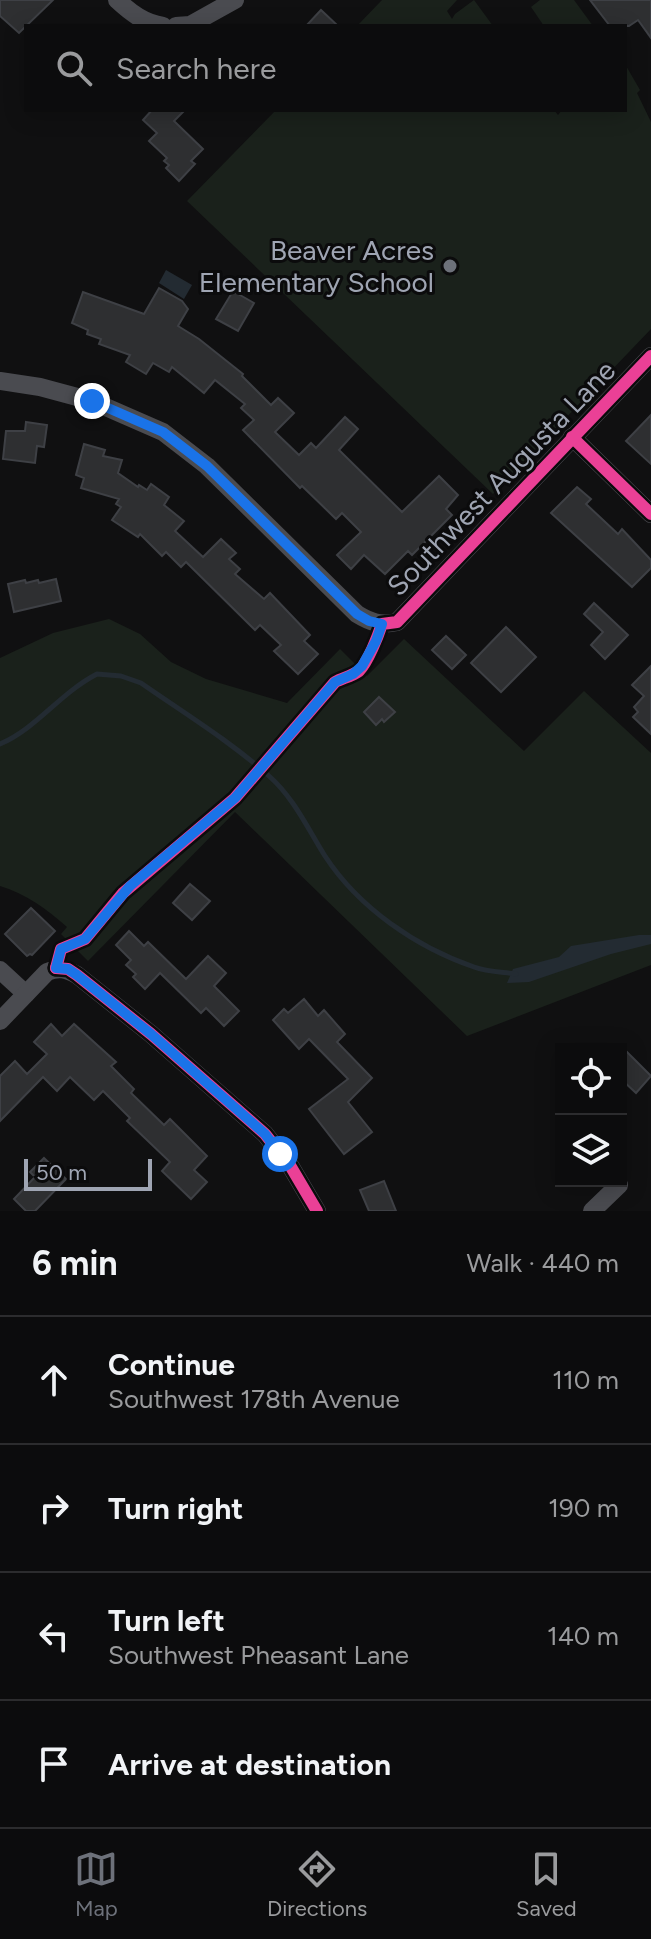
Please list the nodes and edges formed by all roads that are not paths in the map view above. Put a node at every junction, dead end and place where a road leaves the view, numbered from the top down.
1 (117, 0) edge
2 (235, 0) edge
3 (150, 24) edge
4 (192, 24) edge
5 (651, 356) edge
6 (0, 381) edge
7 (572, 437) junction
8 (651, 514) edge
9 (0, 970) edge
10 (26, 994) junction
11 (0, 1021) edge
12 (617, 1187) edge
13 (317, 1211) edge
14 (592, 1211) edge

1 - 3 street
2 - 4 street
5 - 7 street, Southwest Augusta Lane
6 - 7 street, Southwest Augusta Lane
7 - 8 street
9 - 10 street
10 - 11 street
10 - 13 street
12 - 14 street

